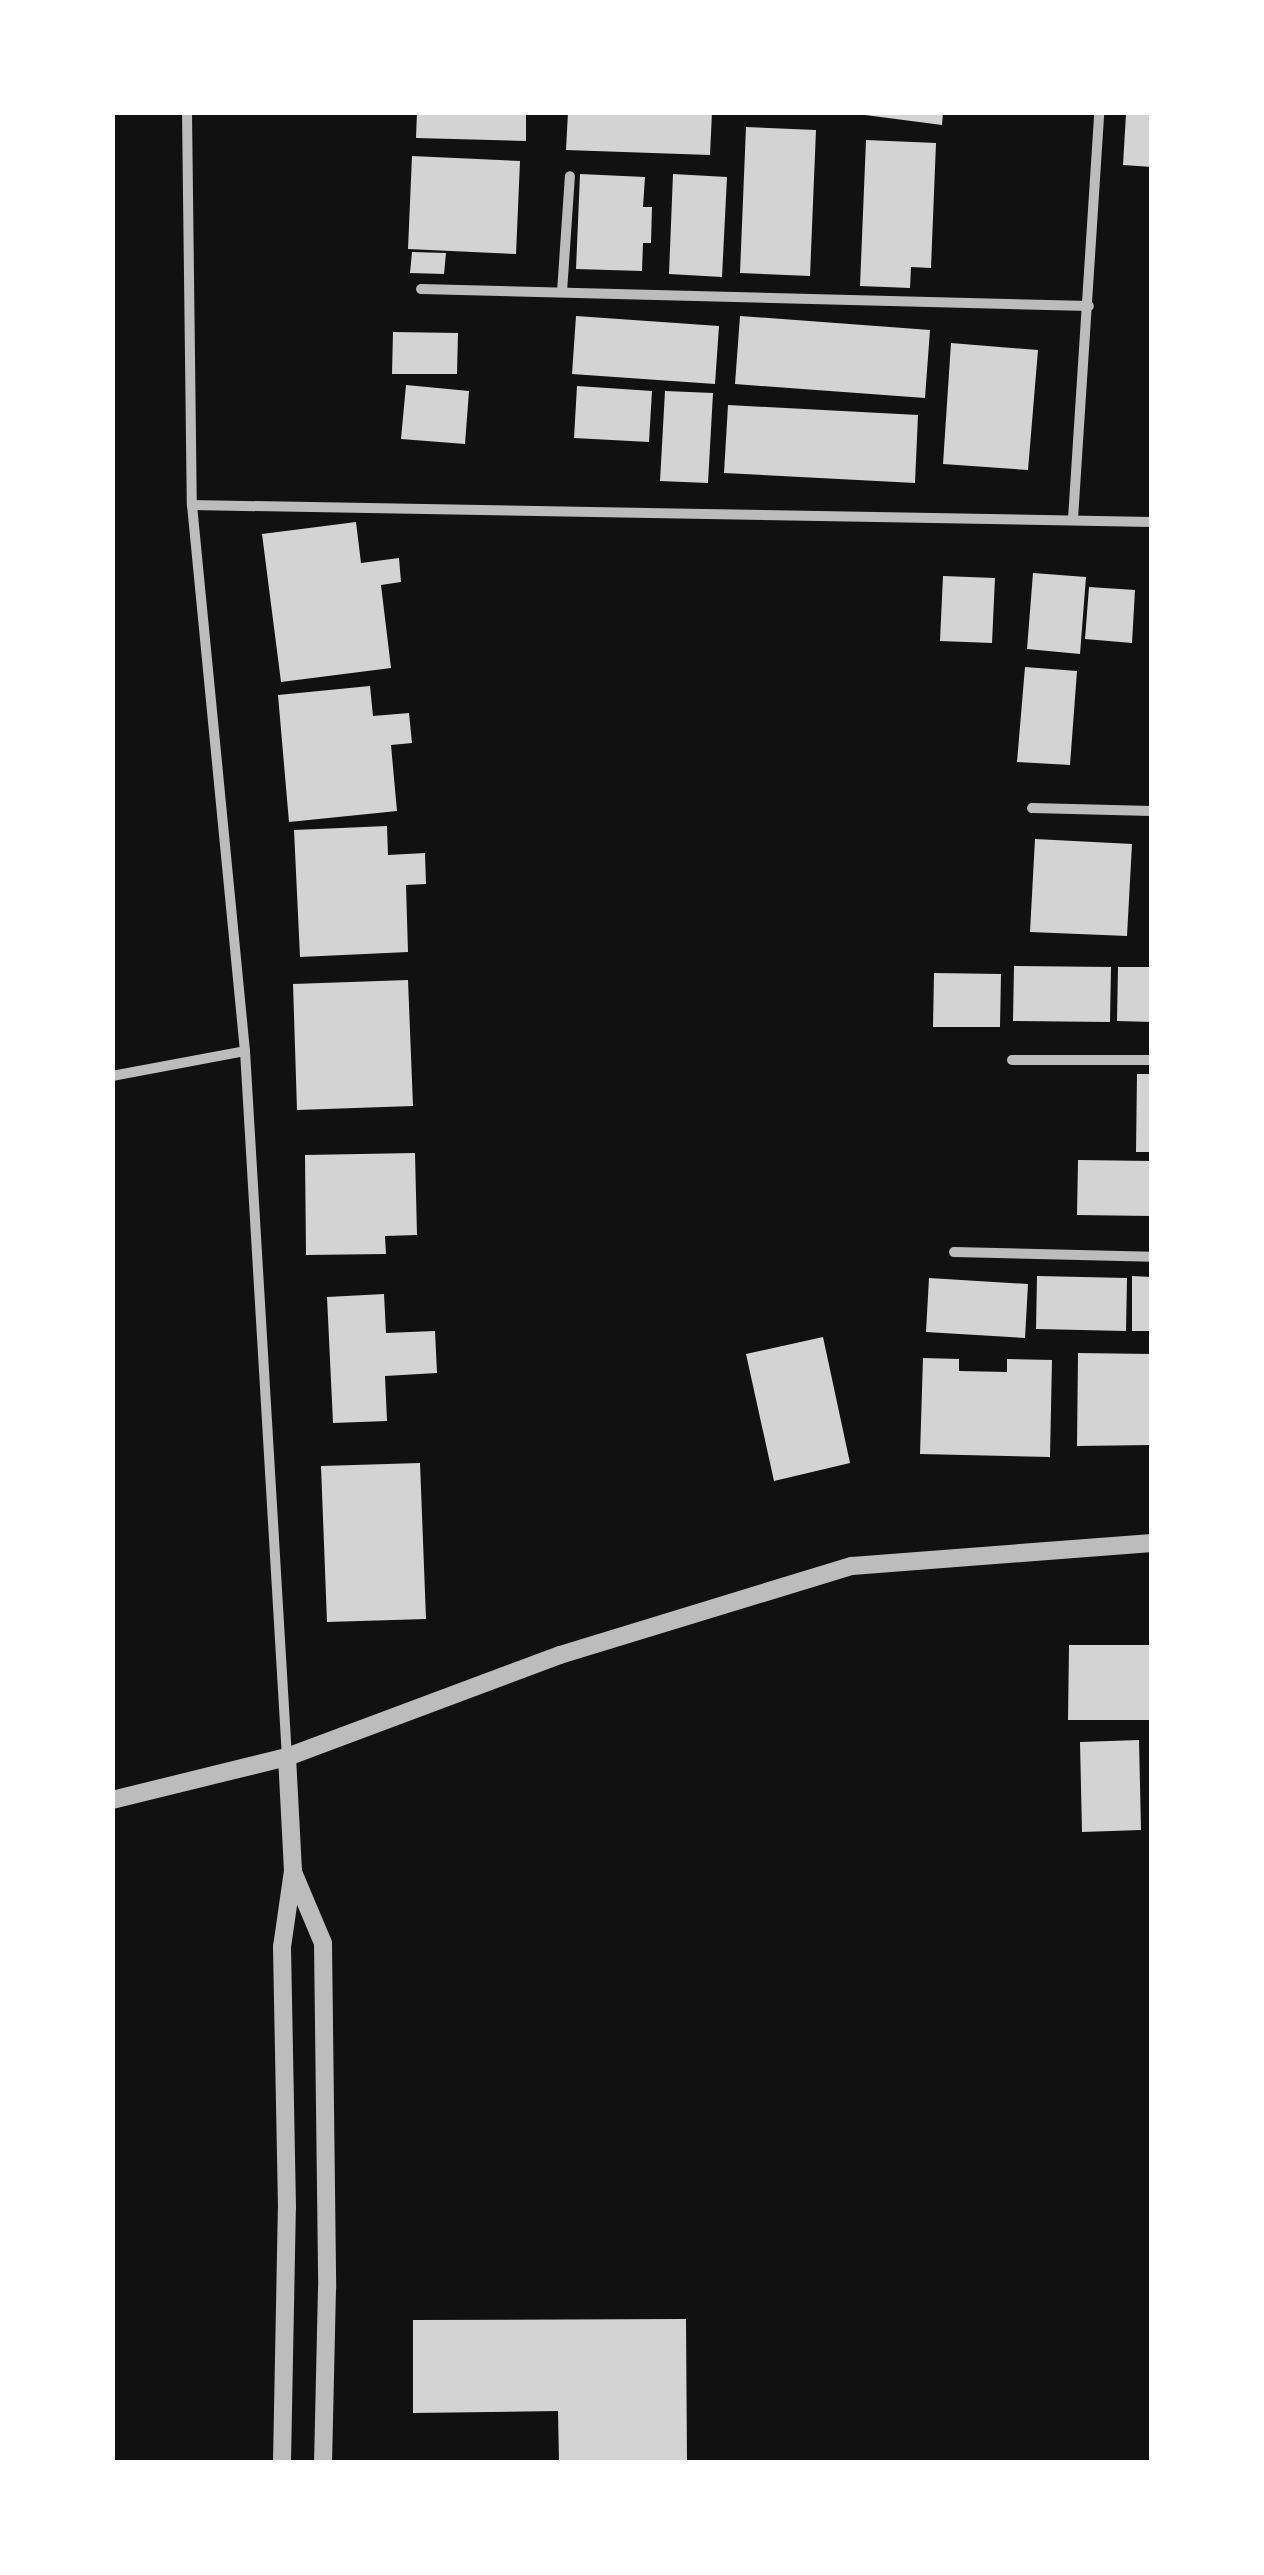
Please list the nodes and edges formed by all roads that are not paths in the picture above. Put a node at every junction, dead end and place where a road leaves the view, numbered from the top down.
1 (187, 112) edge
2 (1099, 112) edge
3 (570, 176) dead end
4 (420, 289) dead end
5 (562, 292) junction
6 (1090, 306) junction
7 (192, 505) junction
8 (1073, 519) junction
9 (1152, 522) edge
10 (1032, 808) dead end
11 (1152, 811) edge
12 (245, 1051) junction
13 (1012, 1060) dead end
14 (1152, 1060) edge
15 (112, 1076) edge
16 (954, 1252) dead end
17 (1152, 1256) edge
18 (1152, 1543) edge
19 (288, 1758) junction
20 (112, 1800) edge
21 (293, 1872) junction
22 (282, 2462) edge
23 (323, 2462) edge

1 - 7 street
2 - 6 street
3 - 5 street
4 - 5 street
5 - 6 street
6 - 8 street
7 - 8 street
7 - 12 street
8 - 9 street
10 - 11 street
12 - 15 street
12 - 19 street
13 - 14 street
16 - 17 street
18 - 19 street
19 - 20 street
19 - 21 street
21 - 22 street
21 - 23 street

